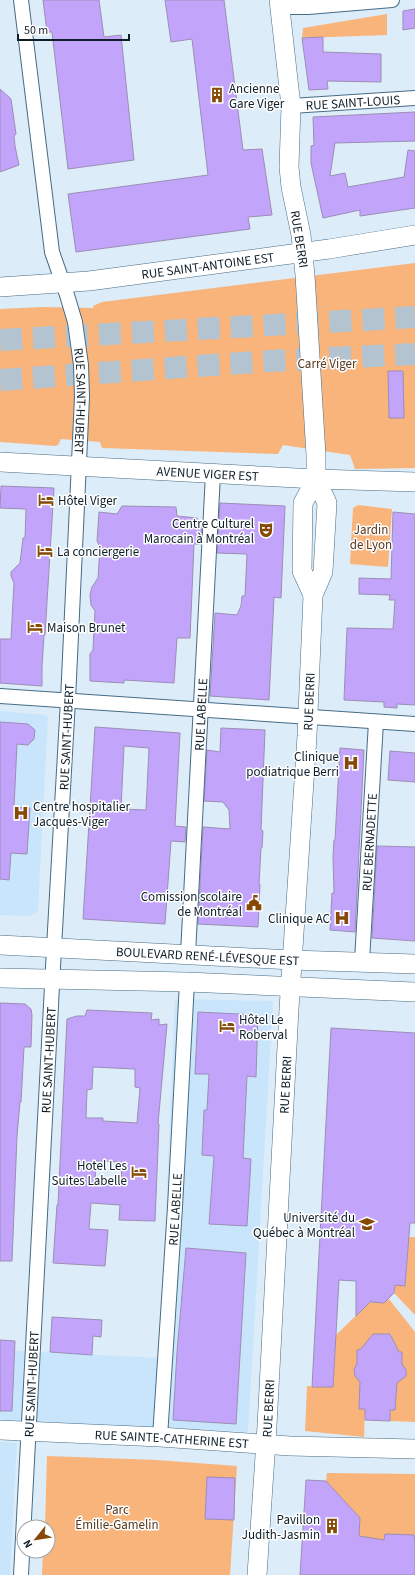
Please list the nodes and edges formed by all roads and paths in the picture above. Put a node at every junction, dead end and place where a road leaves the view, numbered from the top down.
1 (21, 0) edge
2 (392, 0) edge
3 (308, 3) edge
4 (280, 4) edge
5 (415, 98) edge
6 (291, 106) junction
7 (415, 235) edge
8 (303, 252) junction
9 (63, 283) junction
10 (0, 287) edge
11 (0, 462) edge
12 (79, 467) junction
13 (213, 474) junction
14 (316, 479) junction
15 (415, 482) edge
16 (0, 696) edge
17 (68, 700) junction
18 (201, 710) junction
19 (307, 718) junction
20 (376, 722) junction
21 (415, 724) edge
22 (0, 945) edge
23 (54, 948) junction
24 (188, 954) junction
25 (292, 960) junction
26 (362, 961) junction
27 (415, 964) edge
28 (0, 978) edge
29 (52, 980) junction
30 (187, 982) junction
31 (291, 987) junction
32 (415, 992) edge
33 (0, 1430) edge
34 (28, 1431) junction
35 (160, 1437) junction
36 (266, 1445) junction
37 (415, 1449) edge
38 (21, 1575) edge
39 (257, 1575) edge

1 - 9 street, RUE SAINT-HUBERT
2 - 3 street
3 - 4 street
4 - 6 street, RUE BERRI
5 - 6 street, RUE SAINT-LOUIS
6 - 8 street, RUE BERRI
7 - 8 street, RUE SAINT-ANTOINE EST
8 - 9 street, RUE SAINT-ANTOINE EST
8 - 14 street, RUE BERRI
9 - 10 street, RUE SAINT-ANTOINE EST
9 - 12 street, RUE SAINT-HUBERT
11 - 12 street, AVENUE VIGER EST
12 - 13 street, AVENUE VIGER EST
12 - 17 street, RUE SAINT-HUBERT
13 - 14 street, AVENUE VIGER EST
13 - 18 street, RUE LABELLE
14 - 15 street, AVENUE VIGER EST
14 - 19 street, RUE BERRI
16 - 17 street
17 - 18 street
17 - 23 street, RUE SAINT-HUBERT
18 - 19 street
18 - 24 street, RUE LABELLE
19 - 20 street
19 - 25 street, RUE BERRI
20 - 21 street
20 - 26 street, RUE BERNADETTE
22 - 23 street, BOULEVARD RENÉ-LÉVESQUE EST
23 - 24 street, BOULEVARD RENÉ-LÉVESQUE EST
23 - 29 street, RUE SAINT-HUBERT
24 - 25 street, BOULEVARD RENÉ-LÉVESQUE EST
25 - 26 street, BOULEVARD RENÉ-LÉVESQUE EST
25 - 31 street, RUE BERRI
26 - 27 street, BOULEVARD RENÉ-LÉVESQUE EST
28 - 29 street, BOULEVARD RENÉ-LÉVESQUE EST
29 - 30 street, BOULEVARD RENÉ-LÉVESQUE EST
29 - 34 street, RUE SAINT-HUBERT
30 - 31 street, BOULEVARD RENÉ-LÉVESQUE EST
30 - 35 street, RUE LABELLE
31 - 32 street, BOULEVARD RENÉ-LÉVESQUE EST
31 - 36 street, RUE BERRI
33 - 34 street, RUE SAINTE-CATHERINE EST
34 - 35 street, RUE SAINTE-CATHERINE EST
34 - 38 street, RUE SAINT-HUBERT
35 - 36 street, RUE SAINTE-CATHERINE EST
36 - 37 street, RUE SAINTE-CATHERINE EST
36 - 39 street, RUE BERRI

